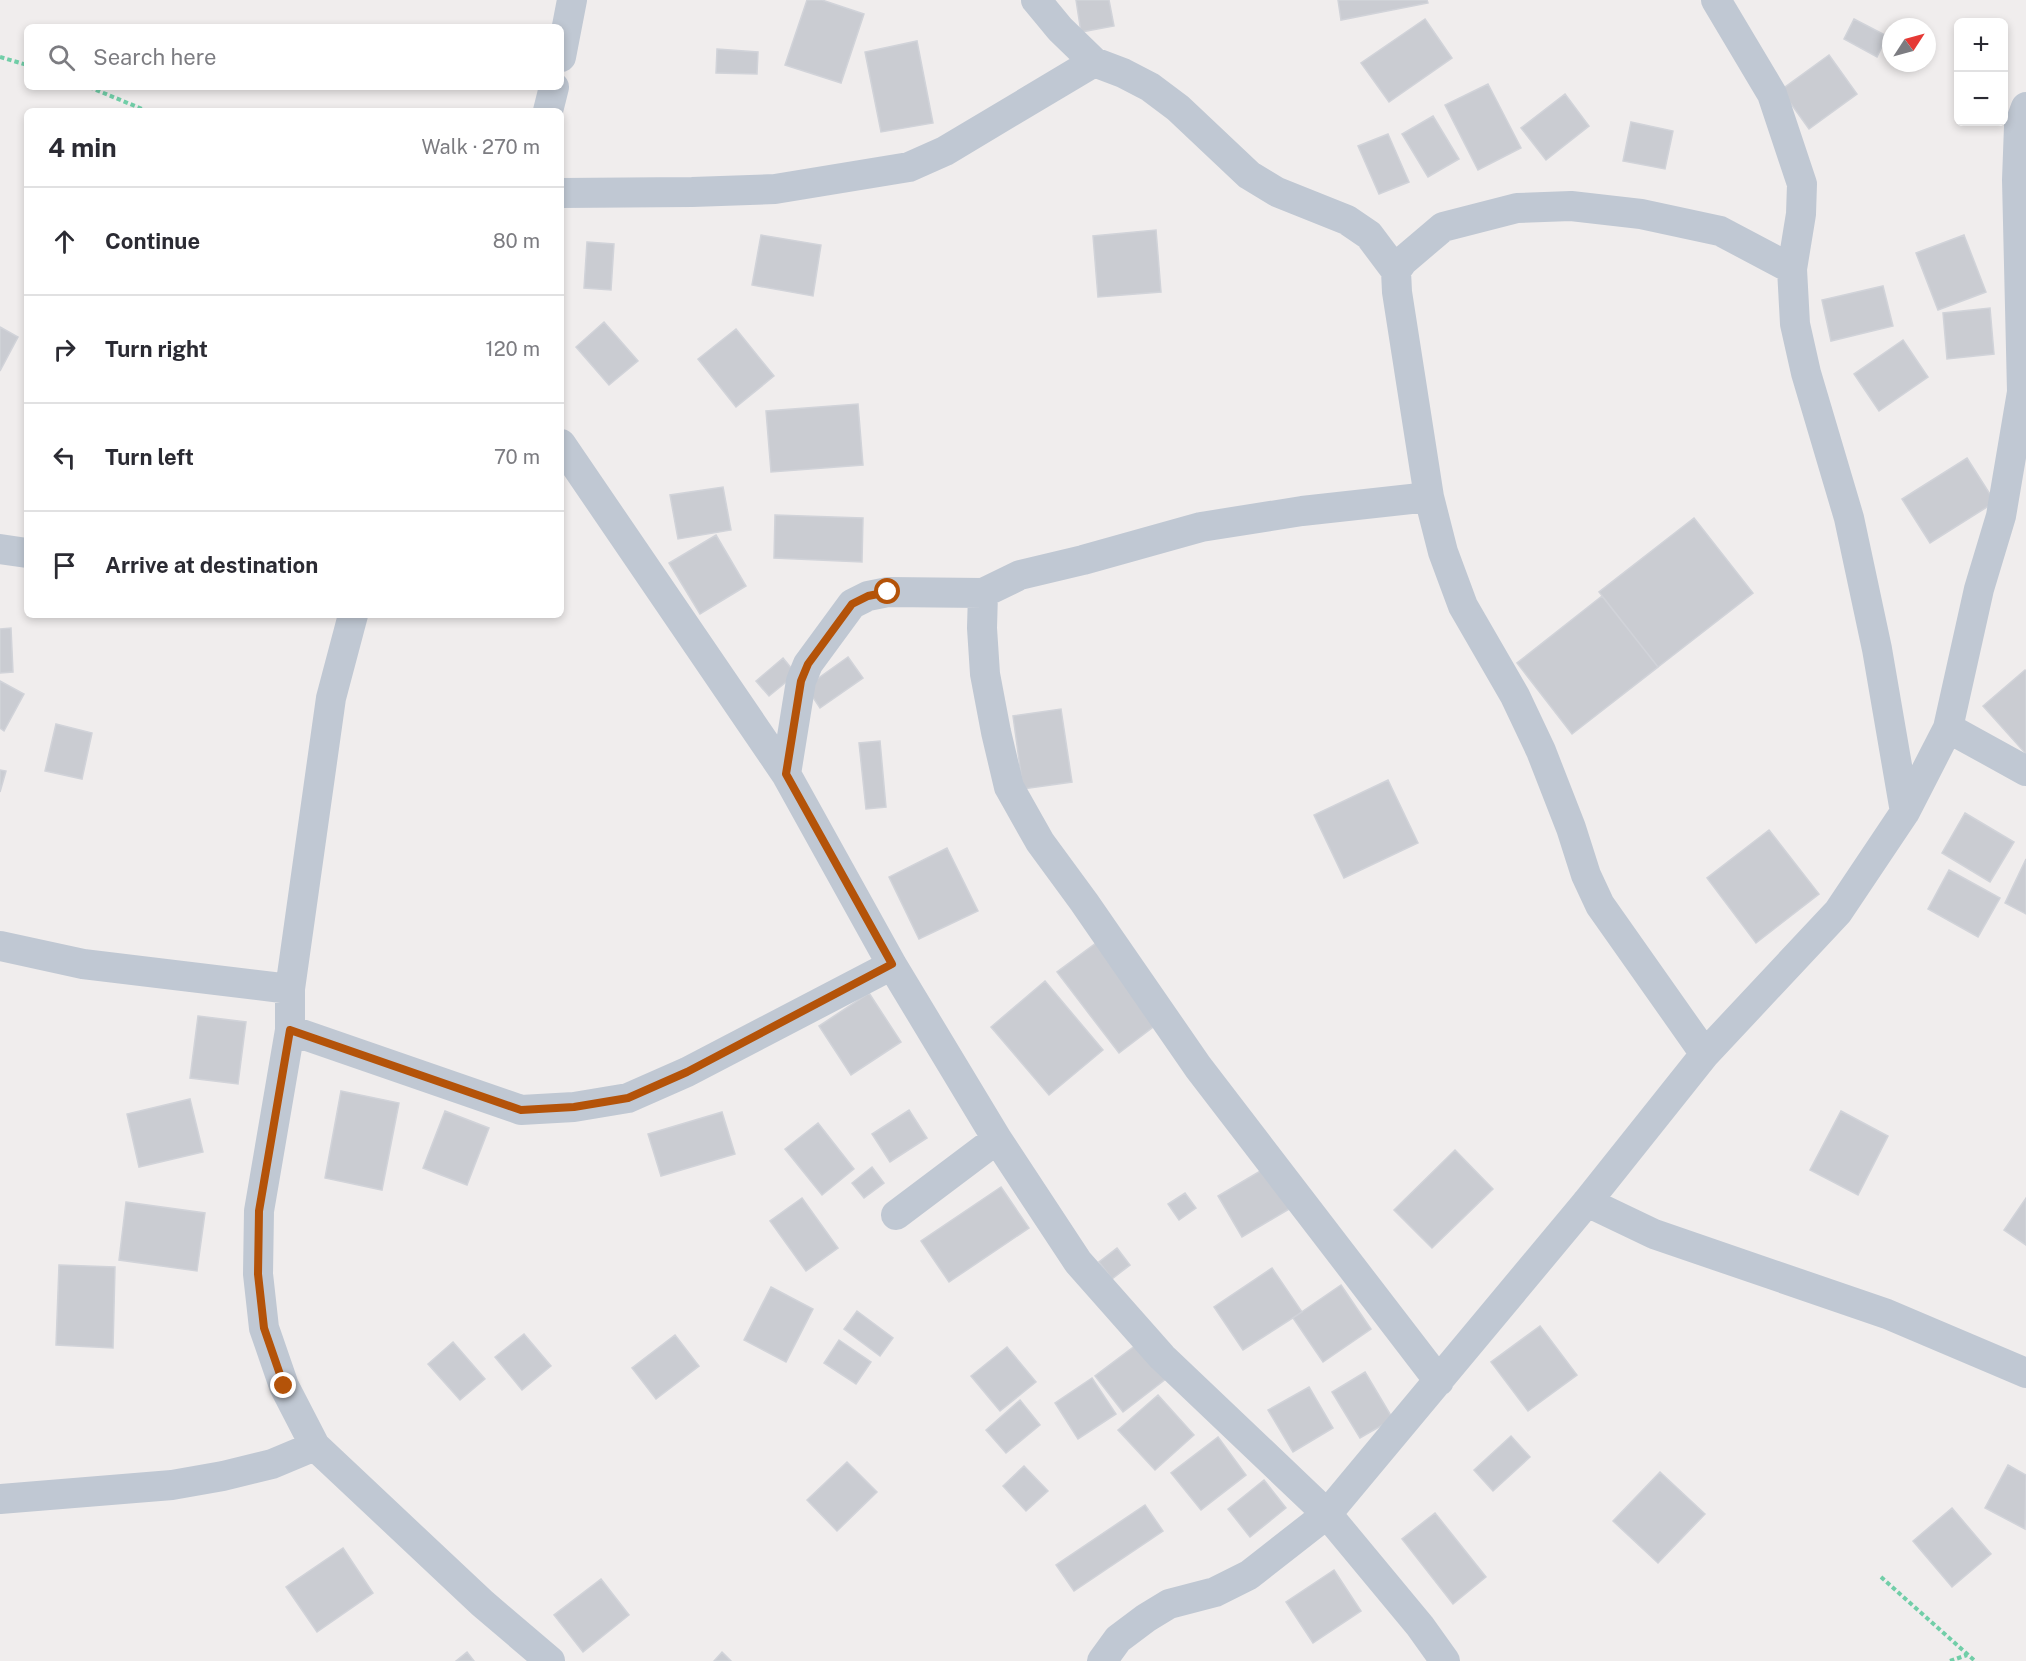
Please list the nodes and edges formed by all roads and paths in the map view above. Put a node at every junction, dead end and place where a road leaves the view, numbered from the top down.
1 (572, 0) edge
2 (1036, 0) edge
3 (1716, 0) edge
4 (564, 41) edge
5 (0, 57) edge
6 (1094, 62) junction
7 (24, 64) edge
8 (96, 90) edge
9 (553, 90) edge
10 (2026, 107) edge
11 (140, 108) edge
12 (549, 108) edge
13 (564, 193) edge
14 (1792, 268) junction
15 (1396, 271) junction
16 (564, 448) edge
17 (1428, 497) junction
18 (2026, 500) edge
19 (2001, 516) junction
20 (0, 549) edge
21 (24, 553) edge
22 (982, 593) junction
23 (352, 618) edge
24 (1948, 729) junction
25 (2026, 771) edge
26 (786, 774) junction
27 (1905, 812) junction
28 (0, 946) edge
29 (892, 964) junction
30 (290, 989) junction
31 (290, 1030) junction
32 (1705, 1054) junction
33 (997, 1139) junction
34 (1587, 1202) junction
35 (896, 1215) dead end
36 (2026, 1373) edge
37 (1439, 1381) junction
38 (315, 1446) junction
39 (0, 1499) edge
40 (1327, 1514) junction
41 (1881, 1577) dead end
42 (1967, 1655) junction
43 (550, 1661) edge
44 (1102, 1661) edge
45 (1444, 1661) edge
46 (1950, 1661) edge
47 (1975, 1661) edge

1 - 4 street
2 - 6 street
3 - 14 street
5 - 7 path
6 - 13 street
6 - 15 street
8 - 11 path
9 - 12 street
10 - 19 street
14 - 15 street
14 - 27 street
15 - 17 street
16 - 26 street
17 - 22 street
17 - 32 street
18 - 19 street
19 - 24 street
20 - 21 street
22 - 26 street
22 - 37 street
23 - 30 street
24 - 25 street
24 - 27 street
26 - 29 street
27 - 32 street
28 - 30 street
29 - 31 street
29 - 33 street
30 - 31 street
31 - 38 street
32 - 34 street
33 - 35 street
33 - 40 street
34 - 36 street
34 - 37 street
37 - 40 street
38 - 39 street
38 - 43 street
40 - 44 street
40 - 45 street
41 - 42 path
42 - 46 path
42 - 47 path

